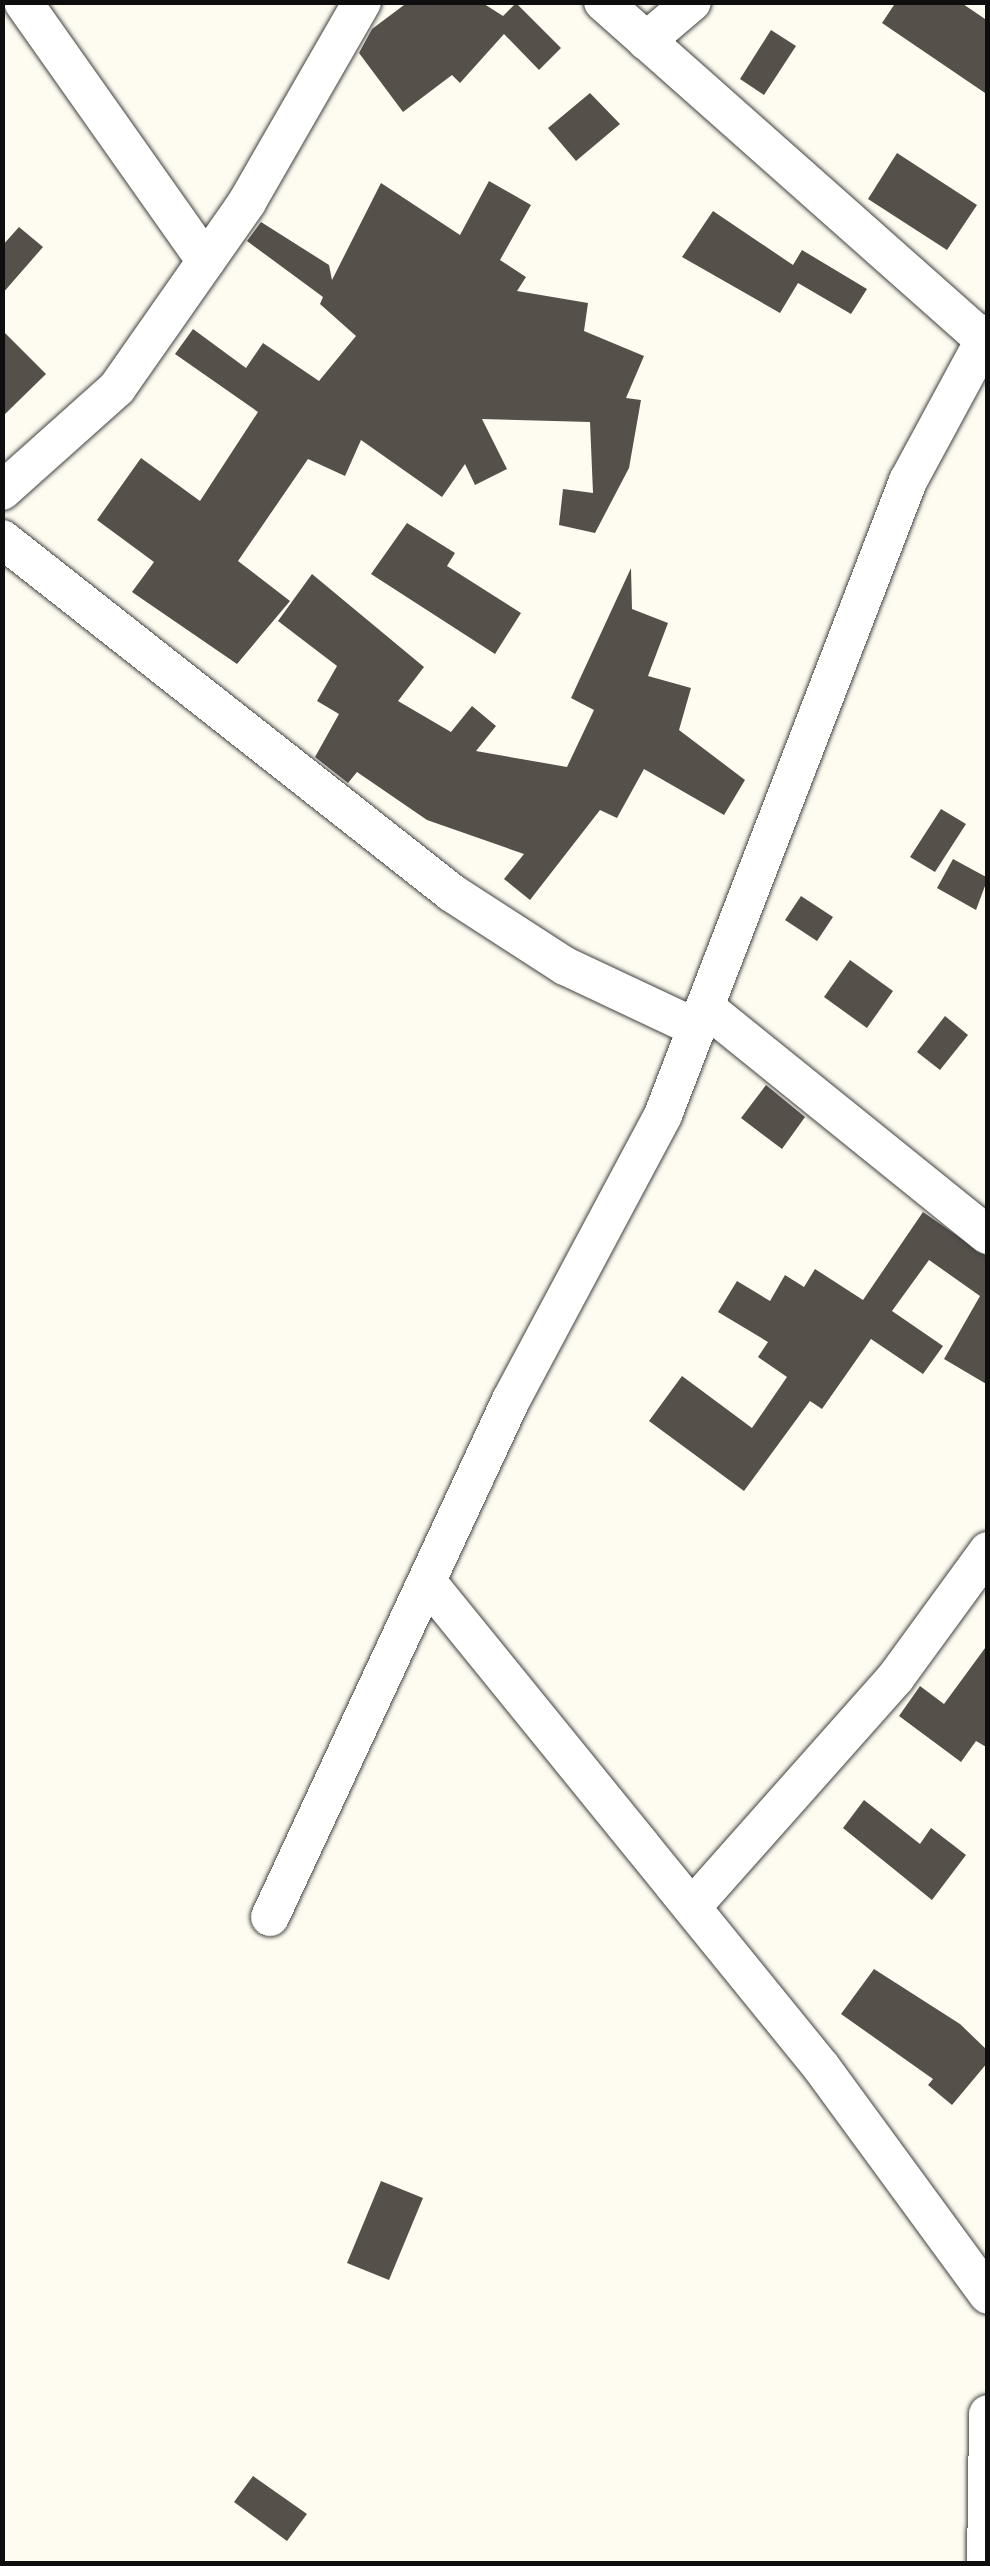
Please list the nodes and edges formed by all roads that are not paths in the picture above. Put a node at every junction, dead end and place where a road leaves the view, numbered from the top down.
1 (23, 2) edge
2 (362, 2) edge
3 (603, 2) edge
4 (692, 2) edge
5 (646, 40) junction
6 (206, 261) junction
7 (986, 336) edge
8 (2, 491) edge
9 (2, 539) edge
10 (701, 1018) junction
11 (988, 1235) edge
12 (980, 1577) edge
13 (429, 1584) junction
14 (692, 1907) junction
15 (270, 1917) dead end
16 (988, 2295) edge
17 (988, 2414) edge
18 (986, 2564) edge

1 - 6 street
2 - 6 street
3 - 5 street
4 - 5 street
5 - 7 street
6 - 8 street
7 - 10 street
9 - 10 street
10 - 11 street
10 - 13 street
12 - 14 street
13 - 14 street
13 - 15 street
14 - 16 street
17 - 18 street

